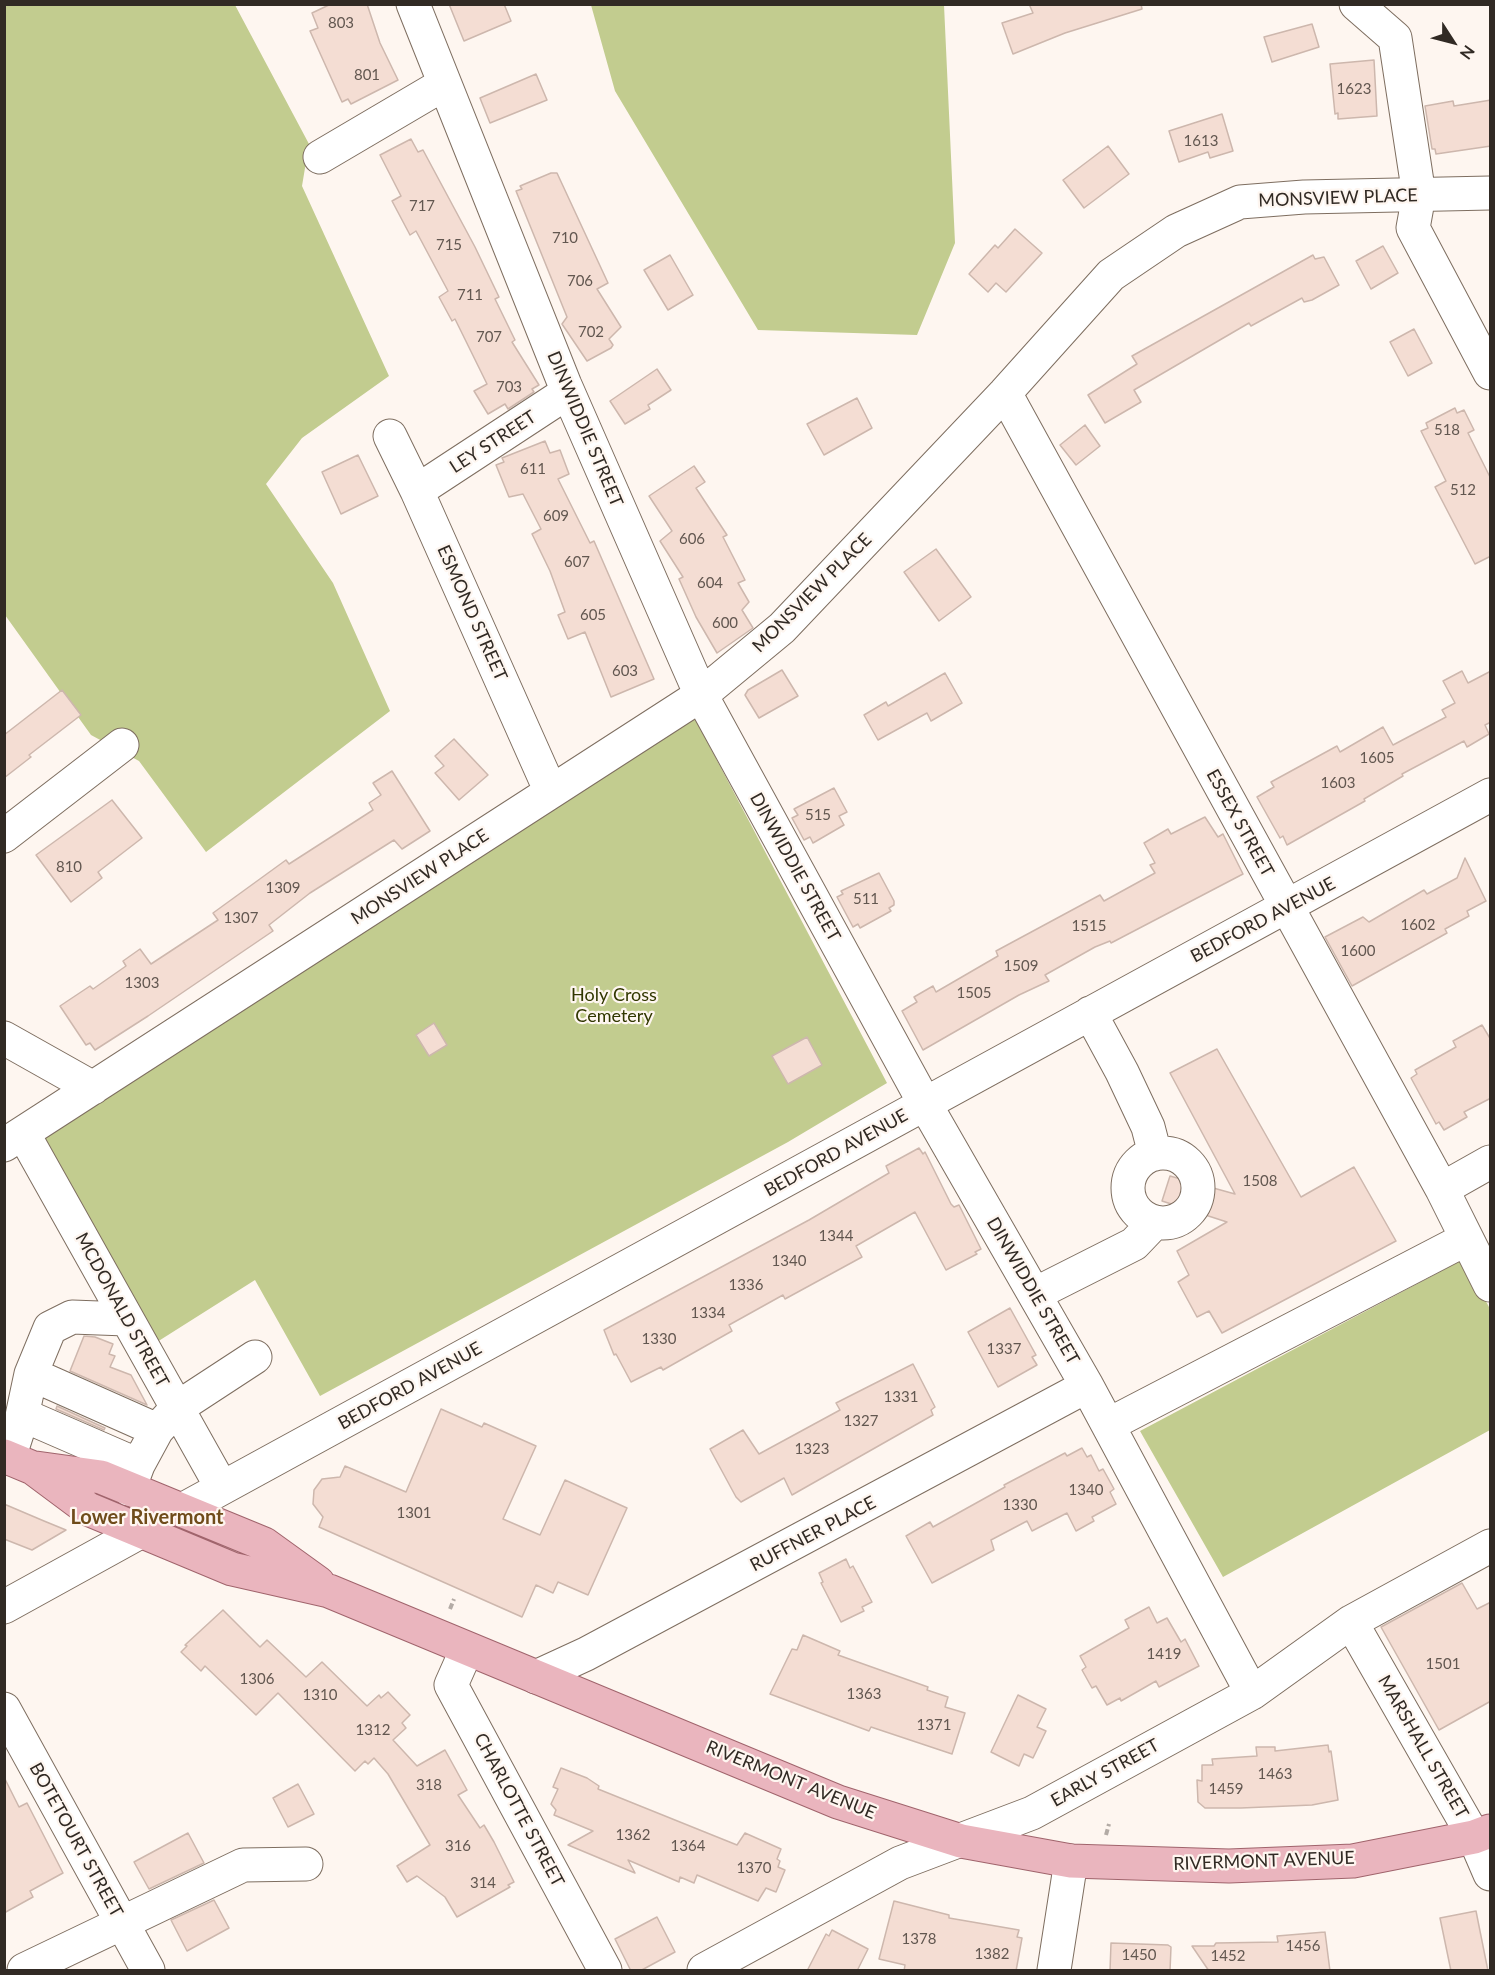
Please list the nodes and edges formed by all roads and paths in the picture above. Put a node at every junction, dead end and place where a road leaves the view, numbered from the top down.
1 (413, 4) edge
2 (1356, 4) edge
3 (444, 84) junction
4 (320, 157) dead end
5 (1491, 193) edge
6 (1419, 195) junction
7 (1491, 373) edge
8 (568, 392) junction
9 (1005, 393) junction
10 (390, 436) dead end
11 (417, 491) junction
12 (701, 695) junction
13 (122, 745) dead end
14 (551, 792) junction
15 (1491, 795) edge
16 (4, 836) edge
17 (1287, 908) junction
18 (1090, 1013) junction
19 (4, 1038) edge
20 (93, 1088) junction
21 (925, 1104) junction
22 (14, 1139) edge
23 (1155, 1154) junction
24 (1491, 1162) edge
25 (1442, 1189) junction
26 (1155, 1222) junction
27 (1467, 1239) junction
28 (1491, 1285) edge
29 (1035, 1294) junction
30 (126, 1319) junction
31 (255, 1357) dead end
32 (31, 1374) junction
33 (1087, 1386) junction
34 (23, 1414) junction
35 (167, 1419) junction
36 (1108, 1425) junction
37 (15, 1461) edge
38 (134, 1477) junction
39 (222, 1488) junction
40 (182, 1510) junction
41 (140, 1532) junction
42 (1491, 1546) edge
43 (316, 1581) junction
44 (454, 1599) dead end
45 (4, 1607) edge
46 (449, 1611) dead end
47 (1351, 1622) junction
48 (467, 1649) junction
49 (536, 1677) junction
50 (1252, 1693) junction
51 (4, 1709) edge
52 (1108, 1824) dead end
53 (1482, 1834) edge
54 (1106, 1836) dead end
55 (961, 1841) junction
56 (1071, 1862) junction
57 (306, 1864) dead end
58 (1491, 1874) edge
59 (122, 1923) junction
60 (24, 1971) edge
61 (148, 1971) edge
62 (605, 1971) edge
63 (704, 1971) edge
64 (1054, 1971) edge

1 - 3 street, DINWIDDIE STREET
2 - 6 street
3 - 4 street
3 - 8 street, DINWIDDIE STREET
5 - 6 street, MONSVIEW PLACE
6 - 7 street
6 - 9 street, MONSVIEW PLACE
8 - 11 street, LEY STREET
8 - 12 street, DINWIDDIE STREET
9 - 12 street, MONSVIEW PLACE
9 - 17 street, ESSEX STREET
10 - 11 street, ESMOND STREET
11 - 14 street, ESMOND STREET
12 - 14 street, MONSVIEW PLACE
12 - 21 street, DINWIDDIE STREET
13 - 16 street
14 - 20 street, MONSVIEW PLACE
15 - 17 street, BEDFORD AVENUE
17 - 18 street, BEDFORD AVENUE
17 - 25 street, ESSEX STREET
18 - 21 street, BEDFORD AVENUE
18 - 23 street
19 - 20 street
20 - 22 street, MONSVIEW PLACE
21 - 29 street, DINWIDDIE STREET
21 - 39 street, BEDFORD AVENUE
22 - 30 street, MCDONALD STREET
23 - 26 street
23 - 26 street
24 - 25 street
25 - 27 street, ESSEX STREET
26 - 29 street
27 - 28 street, ESSEX STREET
27 - 36 street
29 - 33 street, DINWIDDIE STREET
30 - 32 street
30 - 35 street, MCDONALD STREET
31 - 35 street
32 - 34 street
32 - 35 street
33 - 36 street, DINWIDDIE STREET
33 - 49 street, RUFFNER PLACE
34 - 37 street
34 - 38 street
35 - 38 street
35 - 39 street, MCDONALD STREET
36 - 50 street, DINWIDDIE STREET
37 - 38 main road, RIVERMONT AVENUE
37 - 41 main road, RIVERMONT AVENUE
38 - 40 main road, RIVERMONT AVENUE
39 - 40 street, BEDFORD AVENUE
40 - 43 main road, RIVERMONT AVENUE
41 - 43 main road, RIVERMONT AVENUE
41 - 45 street
42 - 47 street, EARLY STREET
43 - 48 main road, RIVERMONT AVENUE
44 - 46 path
47 - 50 street, EARLY STREET
47 - 53 street, MARSHALL STREET
48 - 49 main road, RIVERMONT AVENUE
48 - 62 street, CHARLOTTE STREET
49 - 55 main road, RIVERMONT AVENUE
50 - 55 street, EARLY STREET
51 - 59 street, BOTETOURT STREET
52 - 54 path
53 - 56 main road, RIVERMONT AVENUE
53 - 58 street, MARSHALL STREET
55 - 56 main road, RIVERMONT AVENUE
55 - 63 street, EARLY STREET
56 - 64 street
57 - 59 street
59 - 60 street
59 - 61 street, BOTETOURT STREET

